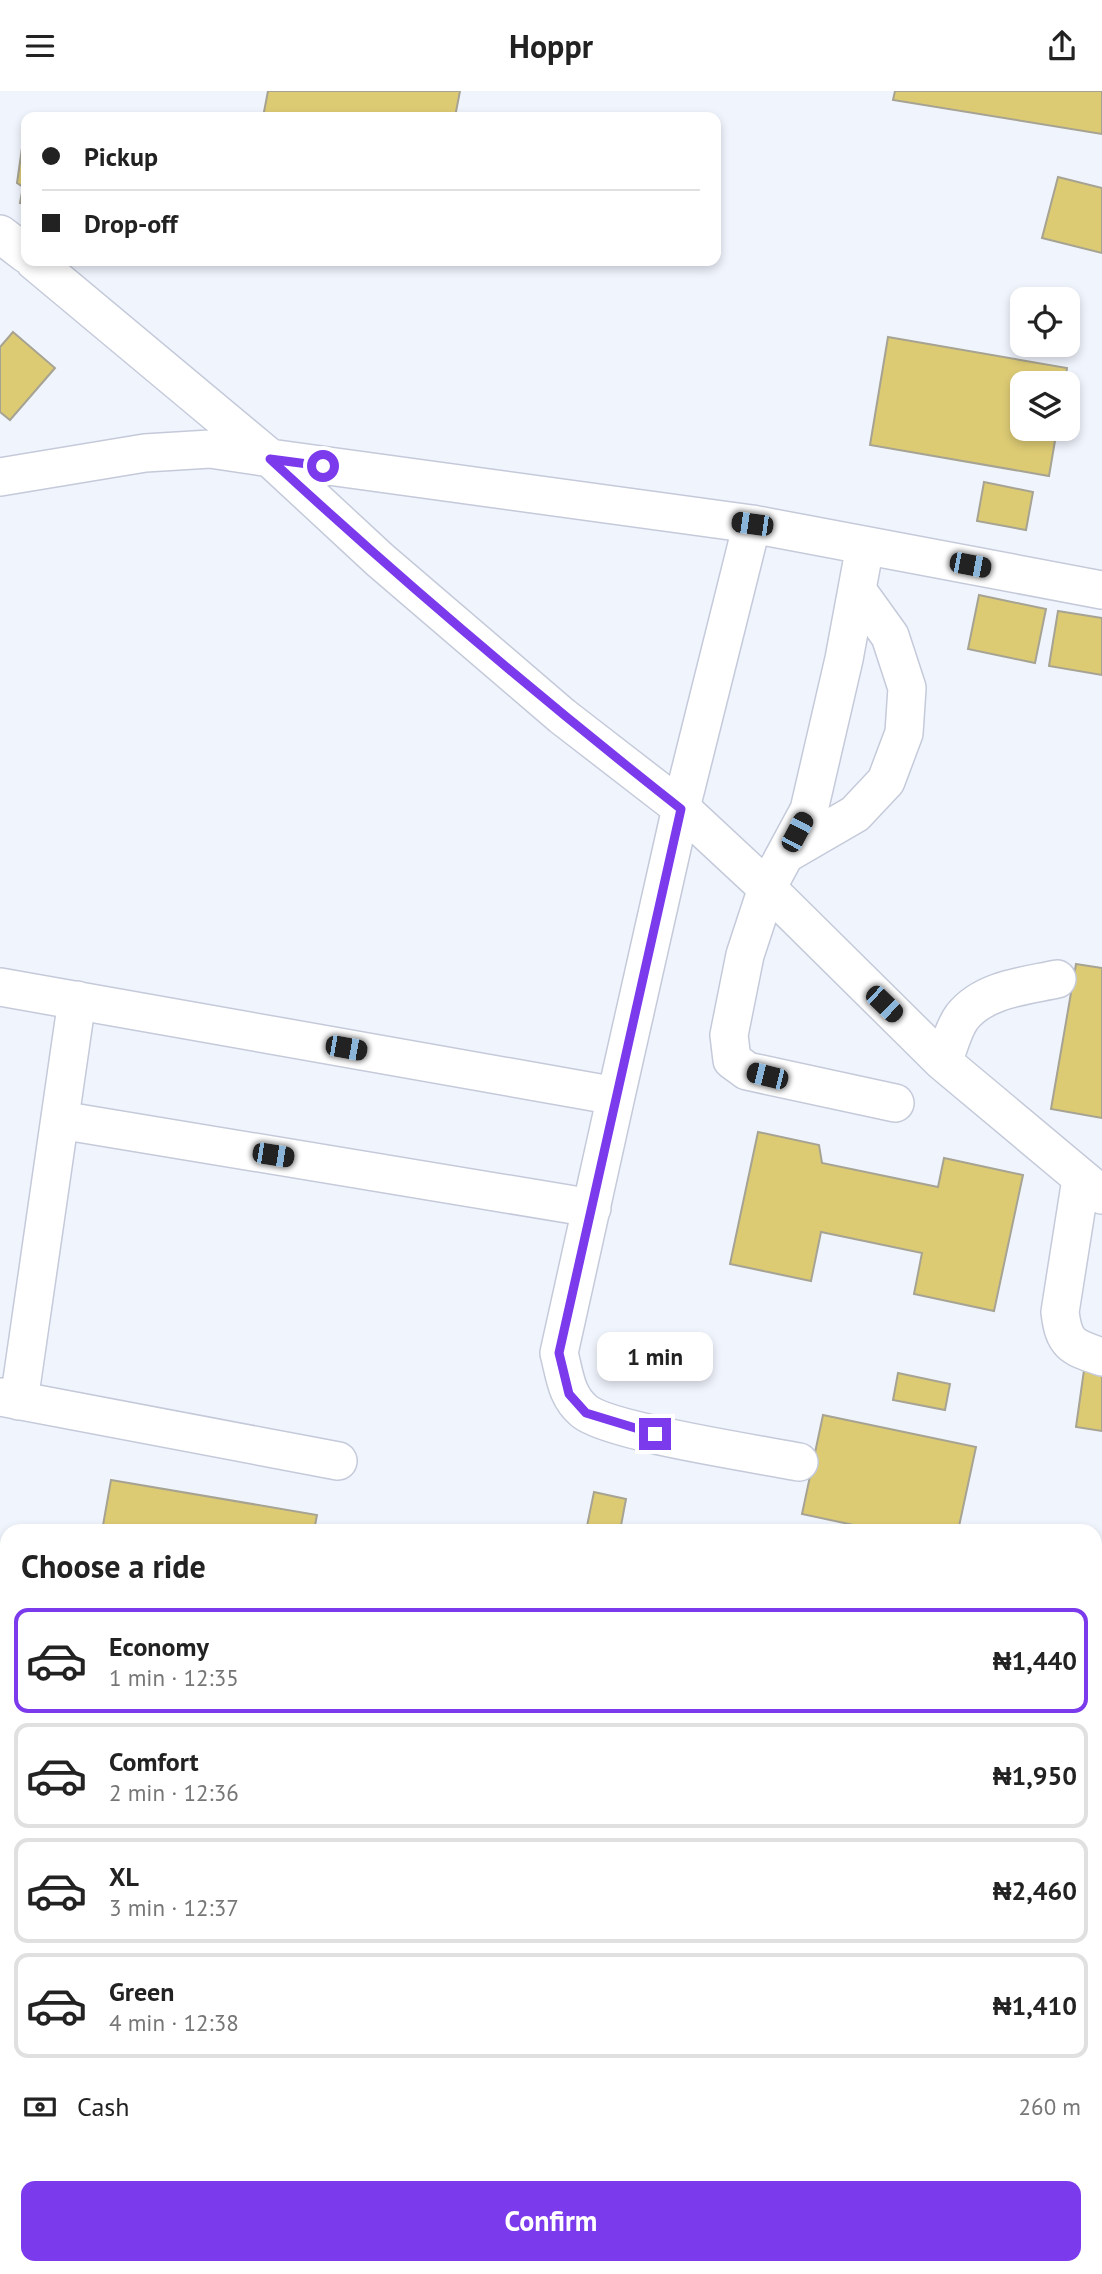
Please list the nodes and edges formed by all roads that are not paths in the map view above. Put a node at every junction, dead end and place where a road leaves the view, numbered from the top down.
1 (0, 234) edge
2 (21, 250) edge
3 (40, 266) edge
4 (270, 459) junction
5 (0, 477) edge
6 (752, 524) junction
7 (865, 545) junction
8 (857, 590) junction
9 (1102, 590) edge
10 (681, 809) junction
11 (786, 854) junction
12 (767, 888) junction
13 (1056, 979) dead end
14 (0, 987) edge
15 (77, 1000) junction
16 (943, 1062) junction
17 (616, 1096) junction
18 (895, 1103) dead end
19 (60, 1120) junction
20 (1092, 1187) edge
21 (592, 1208) junction
22 (1102, 1357) edge
23 (10, 1399) edge
24 (338, 1461) dead end
25 (799, 1462) dead end

1 - 2 lane
3 - 4 lane
4 - 5 lane
4 - 6 lane
4 - 10 lane
6 - 7 lane
6 - 10 lane
7 - 8 lane
7 - 9 lane
8 - 11 lane
8 - 11 lane
10 - 12 lane
10 - 17 lane
11 - 12 lane
12 - 16 lane
12 - 18 lane
13 - 16 lane
14 - 15 lane
15 - 17 lane
15 - 19 lane
16 - 20 lane
17 - 21 lane
19 - 21 lane
19 - 23 lane
20 - 22 lane
21 - 25 lane
23 - 24 lane

